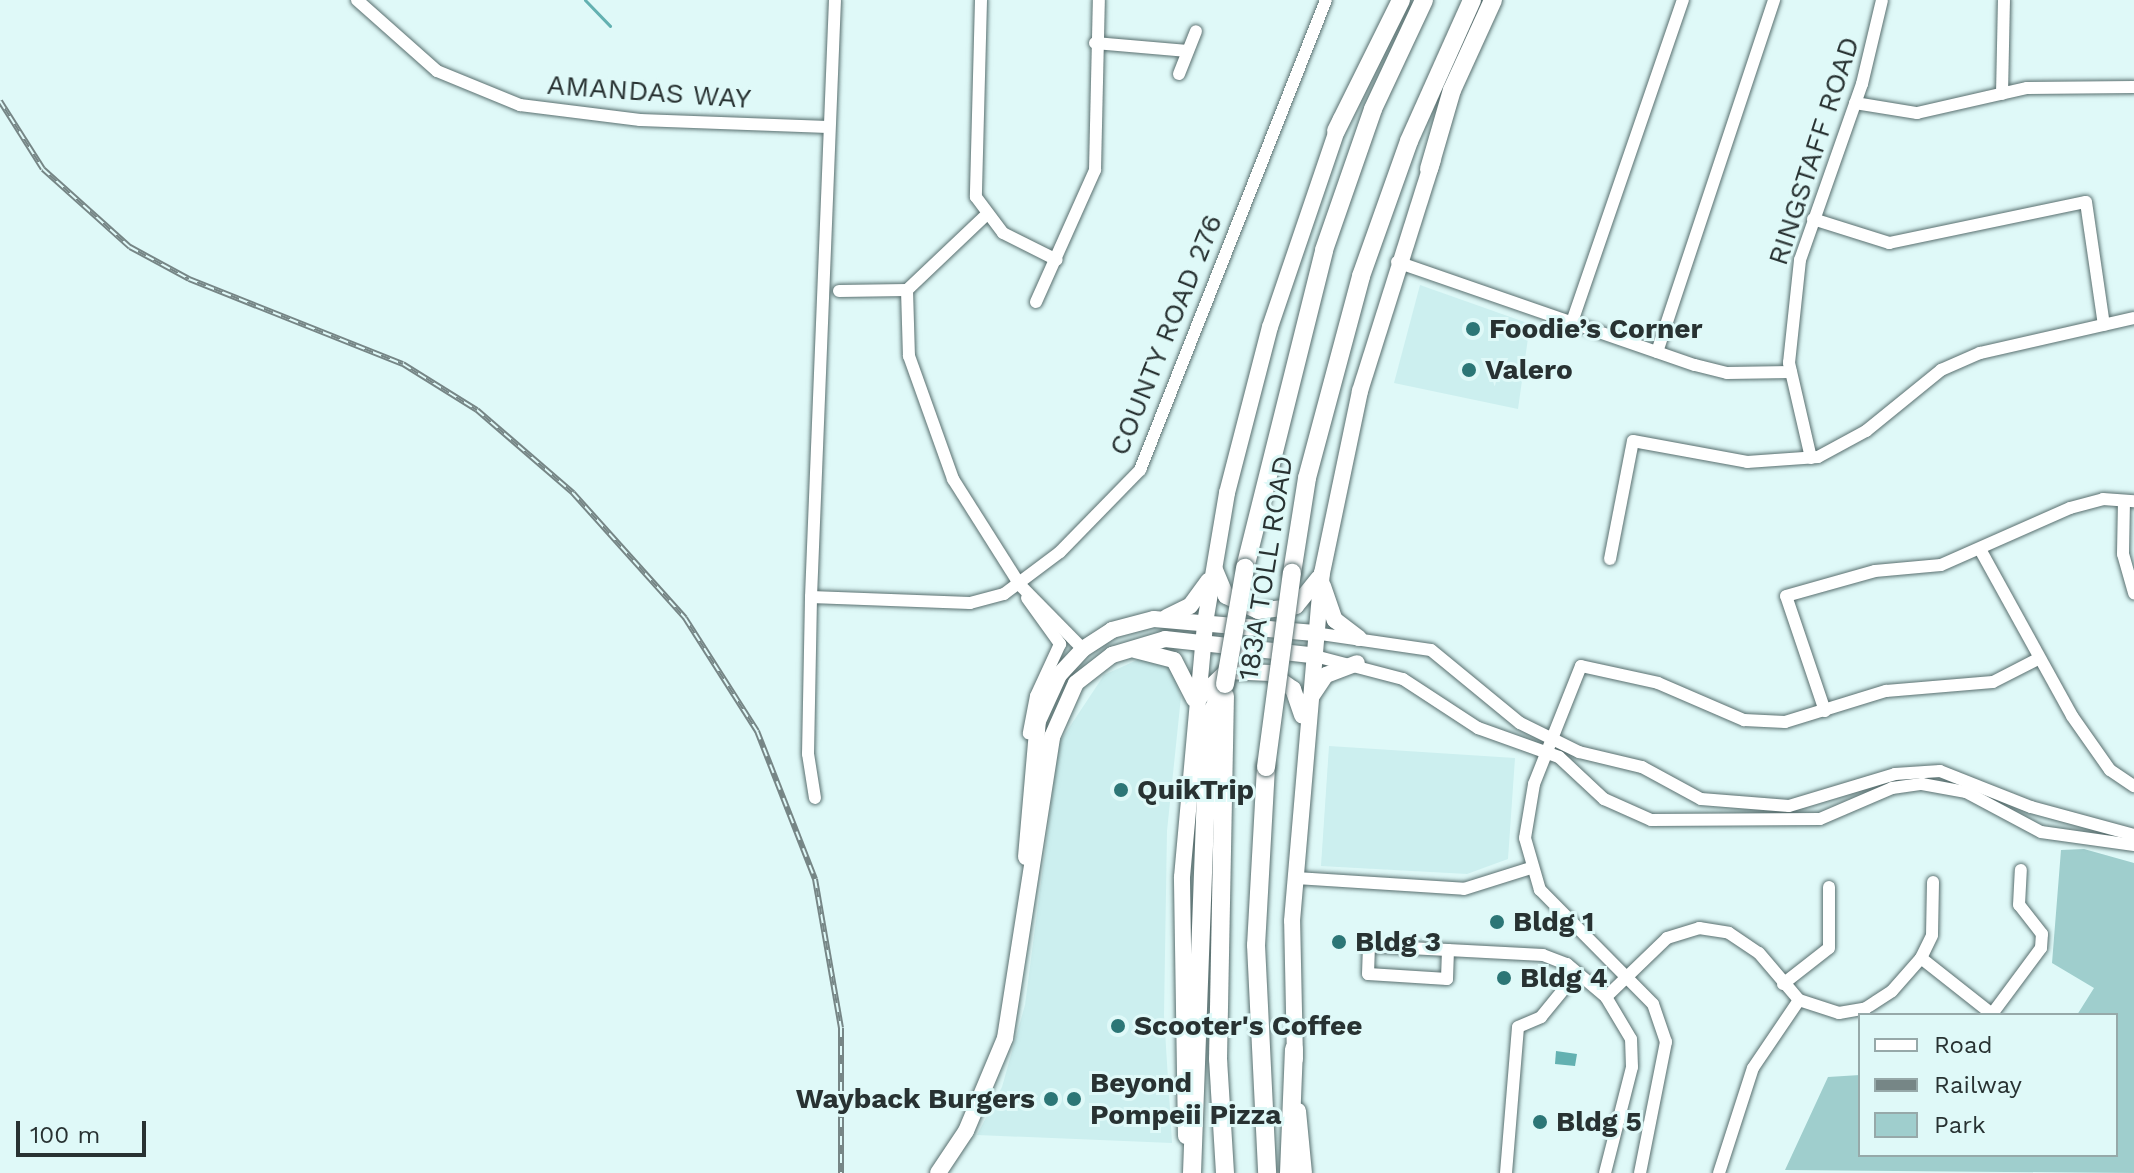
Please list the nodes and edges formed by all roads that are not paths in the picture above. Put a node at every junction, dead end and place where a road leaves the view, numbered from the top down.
1 (357, 0) edge
2 (835, 0) edge
3 (981, 0) edge
4 (1099, 0) edge
5 (1326, 0) edge
6 (1393, 0) edge
7 (1401, 0) edge
8 (1424, 0) edge
9 (1472, 0) edge
10 (1493, 0) edge
11 (1501, 0) edge
12 (1683, 0) edge
13 (1774, 0) edge
14 (1882, 0) edge
15 (2004, 0) edge
16 (1196, 31) dead end
17 (1095, 43) junction
18 (1188, 51) junction
19 (1179, 74) dead end
20 (2134, 87) edge
21 (2002, 94) junction
22 (1855, 103) junction
23 (828, 127) junction
24 (1336, 131) junction
25 (1429, 169) junction
26 (985, 216) junction
27 (1813, 219) junction
28 (1057, 260) junction
29 (1397, 262) junction
30 (907, 290) junction
31 (839, 291) dead end
32 (1036, 302) dead end
33 (2134, 318) edge
34 (1572, 322) junction
35 (2104, 325) junction
36 (1657, 352) junction
37 (1791, 372) junction
38 (1811, 458) junction
39 (2129, 501) edge
40 (1981, 551) junction
41 (1610, 559) dead end
42 (1214, 569) junction
43 (1322, 578) junction
44 (1023, 588) junction
45 (2134, 593) edge
46 (811, 597) junction
47 (1161, 618) junction
48 (1205, 623) junction
49 (1314, 633) junction
50 (1359, 638) junction
51 (1203, 641) junction
52 (1083, 649) junction
53 (1122, 650) junction
54 (1311, 655) junction
55 (2036, 660) junction
56 (1357, 663) junction
57 (1076, 683) junction
58 (1306, 704) junction
59 (1194, 705) junction
60 (1825, 711) junction
61 (1304, 725) junction
62 (1549, 745) junction
63 (1032, 748) junction
64 (1215, 767) junction
65 (2134, 786) edge
66 (815, 798) dead end
67 (2134, 835) edge
68 (2134, 845) edge
69 (1531, 868) junction
70 (2021, 870) dead end
71 (1296, 878) junction
72 (1933, 882) dead end
73 (1829, 887) dead end
74 (1027, 890) junction
75 (1448, 950) junction
76 (1921, 958) junction
77 (1627, 971) junction
78 (1577, 973) junction
79 (1783, 984) junction
80 (1606, 997) junction
81 (1799, 1000) junction
82 (1991, 1013) edge
83 (1993, 1013) edge
84 (1294, 1049) junction
85 (938, 1173) edge
86 (1192, 1173) edge
87 (1225, 1173) edge
88 (1267, 1173) edge
89 (1289, 1173) edge
90 (1304, 1173) edge
91 (1506, 1173) edge
92 (1605, 1173) edge
93 (1640, 1173) edge
94 (1719, 1173) edge

1 - 23 street, AMANDAS WAY
2 - 23 street
3 - 26 street
4 - 17 street
5 - 44 street, COUNTY ROAD 276
6 - 24 main road
7 - 24 highway
8 - 64 highway, 183A TOLL ROAD, bridge
9 - 88 highway, 183A TOLL ROAD, bridge
10 - 25 highway
11 - 25 main road
12 - 34 street
13 - 36 street
14 - 22 street, RINGSTAFF ROAD
15 - 21 street
16 - 18 street
17 - 18 street
17 - 28 street
18 - 19 street
20 - 21 street
21 - 22 street
22 - 27 street, RINGSTAFF ROAD
23 - 46 street
24 - 42 main road
25 - 29 main road
26 - 28 street
26 - 30 street
27 - 35 street
27 - 37 street, RINGSTAFF ROAD
28 - 32 street
29 - 34 street
29 - 43 main road
30 - 31 street
30 - 44 street
33 - 35 street
34 - 36 street
35 - 38 street
36 - 37 street
37 - 38 street, RINGSTAFF ROAD
38 - 41 street
39 - 40 street
39 - 45 street
40 - 55 street
40 - 60 street
42 - 43 main road
42 - 47 main road
42 - 48 main road
43 - 49 main road
43 - 50 main road
44 - 46 street, COUNTY ROAD 276
44 - 52 street
44 - 63 street
46 - 66 street
47 - 48 main road
47 - 52 main road
48 - 49 main road
48 - 51 main road
49 - 50 street
49 - 54 main road
50 - 62 street
51 - 53 main road
51 - 54 main road
51 - 59 main road
52 - 57 main road
52 - 63 main road
53 - 57 main road
53 - 59 main road
54 - 56 street
54 - 58 main road
55 - 60 street
55 - 65 street
56 - 58 main road
56 - 62 street
57 - 74 main road
58 - 61 main road
59 - 61 main road
59 - 86 main road
60 - 62 street
61 - 71 main road
62 - 67 street
62 - 68 street
62 - 69 street
63 - 74 main road
64 - 86 highway
64 - 87 highway
69 - 71 street
69 - 77 street
70 - 83 street
71 - 84 main road
72 - 76 street
73 - 79 street
74 - 85 main road
75 - 75 street
75 - 78 street
76 - 81 street
76 - 82 street
77 - 79 street
77 - 80 street
77 - 93 street
78 - 80 street
78 - 91 street
79 - 81 street
80 - 92 street
81 - 94 street
84 - 89 highway
84 - 90 main road

